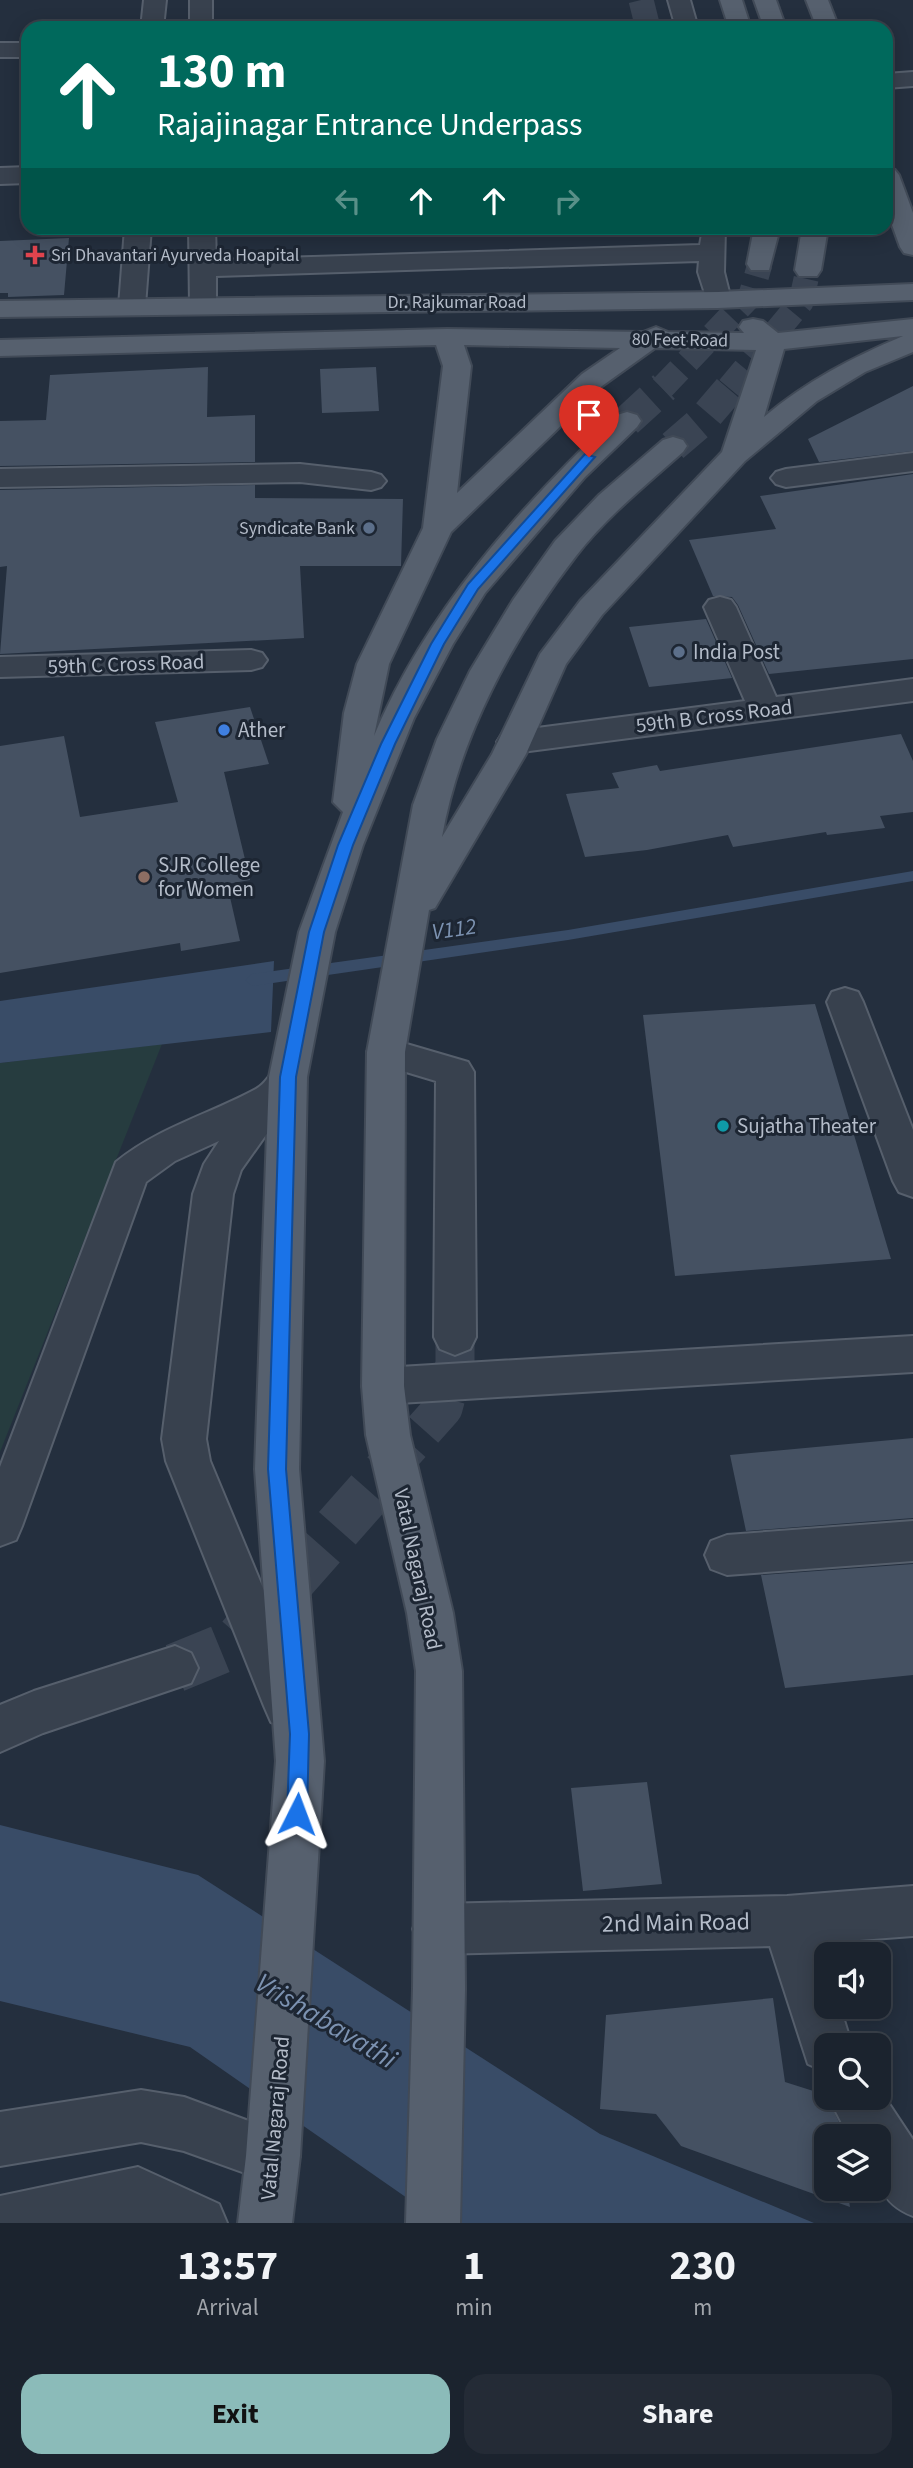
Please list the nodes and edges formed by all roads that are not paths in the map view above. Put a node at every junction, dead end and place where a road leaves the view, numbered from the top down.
1 (155, 0) edge
2 (201, 0) edge
3 (679, 0) edge
4 (731, 0) edge
5 (765, 0) edge
6 (817, 0) edge
7 (153, 21) edge
8 (201, 21) edge
9 (685, 21) edge
10 (738, 21) edge
11 (772, 21) edge
12 (825, 21) edge
13 (0, 50) edge
14 (21, 50) edge
15 (913, 79) edge
16 (893, 80) edge
17 (21, 175) edge
18 (0, 176) edge
19 (893, 194) edge
20 (137, 235) edge
21 (202, 235) edge
22 (766, 235) edge
23 (814, 235) edge
24 (678, 240) edge
25 (712, 240) edge
26 (913, 247) edge
27 (418, 262) junction
28 (760, 264) tunnel mouth
29 (202, 268) junction
30 (808, 270) tunnel mouth
31 (913, 292) edge
32 (718, 300) junction
33 (418, 302) junction
34 (203, 305) junction
35 (132, 306) junction
36 (0, 309) edge
37 (913, 327) edge
38 (447, 337) junction
39 (649, 339) junction
40 (772, 342) junction
41 (913, 342) edge
42 (0, 348) edge
43 (627, 421) tunnel mouth
44 (673, 446) tunnel mouth
45 (735, 455) junction
46 (913, 462) edge
47 (0, 478) edge
48 (786, 478) dead end
49 (371, 481) dead end
50 (438, 528) junction
51 (720, 607) dead end
52 (251, 660) dead end
53 (0, 667) edge
54 (913, 690) edge
55 (765, 709) junction
56 (514, 742) junction
57 (346, 845) junction
58 (411, 919) junction
59 (845, 1002) dead end
60 (387, 1044) junction
61 (283, 1084) junction
62 (913, 1181) edge
63 (455, 1337) tunnel mouth
64 (913, 1354) edge
65 (383, 1386) junction
66 (0, 1526) edge
67 (913, 1541) edge
68 (727, 1555) dead end
69 (175, 1668) tunnel mouth
70 (0, 1729) edge
71 (299, 1734) junction
72 (913, 1911) edge
73 (787, 1921) junction
74 (438, 1929) junction
75 (822, 2033) edge
76 (863, 2110) edge
77 (0, 2138) edge
78 (274, 2139) junction
79 (913, 2189) edge
80 (0, 2223) edge
81 (200, 2223) edge
82 (265, 2223) edge
83 (433, 2223) edge

1 - 7 street
2 - 8 street
3 - 9 street
4 - 10 main road
5 - 11 main road
6 - 12 main road
13 - 14 street
15 - 16 street
17 - 18 street
19 - 26 main road
20 - 35 street
21 - 29 street
22 - 28 main road
23 - 30 main road
24 - 25 street
24 - 27 street
25 - 32 street
27 - 29 street
27 - 33 street
29 - 34 street
31 - 32 main road, Dr. Rajkumar Road
32 - 33 main road, Dr. Rajkumar Road
32 - 39 main road
32 - 40 main road
33 - 34 main road, Dr. Rajkumar Road
34 - 35 main road, Dr. Rajkumar Road
35 - 36 main road, Dr. Rajkumar Road
37 - 40 main road, 80 Feet Road
38 - 39 main road, 80 Feet Road
38 - 42 main road, Dr. Rajkumar Road
38 - 50 main road
39 - 40 main road, 80 Feet Road
39 - 50 main road
40 - 45 main road
41 - 45 main road
43 - 57 main road
44 - 58 main road, Vatal Nagaraj Road
45 - 56 main road
46 - 48 street
47 - 49 street
50 - 57 main road
51 - 55 street
52 - 53 street, 59th C Cross Road
54 - 55 street, 59th B Cross Road
55 - 56 street, 59th B Cross Road
56 - 58 main road
57 - 61 main road, Vatal Nagaraj Road
58 - 60 main road, Vatal Nagaraj Road
59 - 62 street
60 - 63 street
60 - 65 main road, Vatal Nagaraj Road
61 - 66 street
61 - 71 main road, Vatal Nagaraj Road
61 - 71 street
64 - 65 street
65 - 74 main road, Vatal Nagaraj Road
67 - 68 street
69 - 70 street
71 - 78 main road, Vatal Nagaraj Road
72 - 73 street, 2nd Main Road
73 - 74 street, 2nd Main Road
73 - 75 street
74 - 83 main road, Vatal Nagaraj Road
76 - 79 street
77 - 78 street
78 - 82 main road, Vatal Nagaraj Road
80 - 81 street

